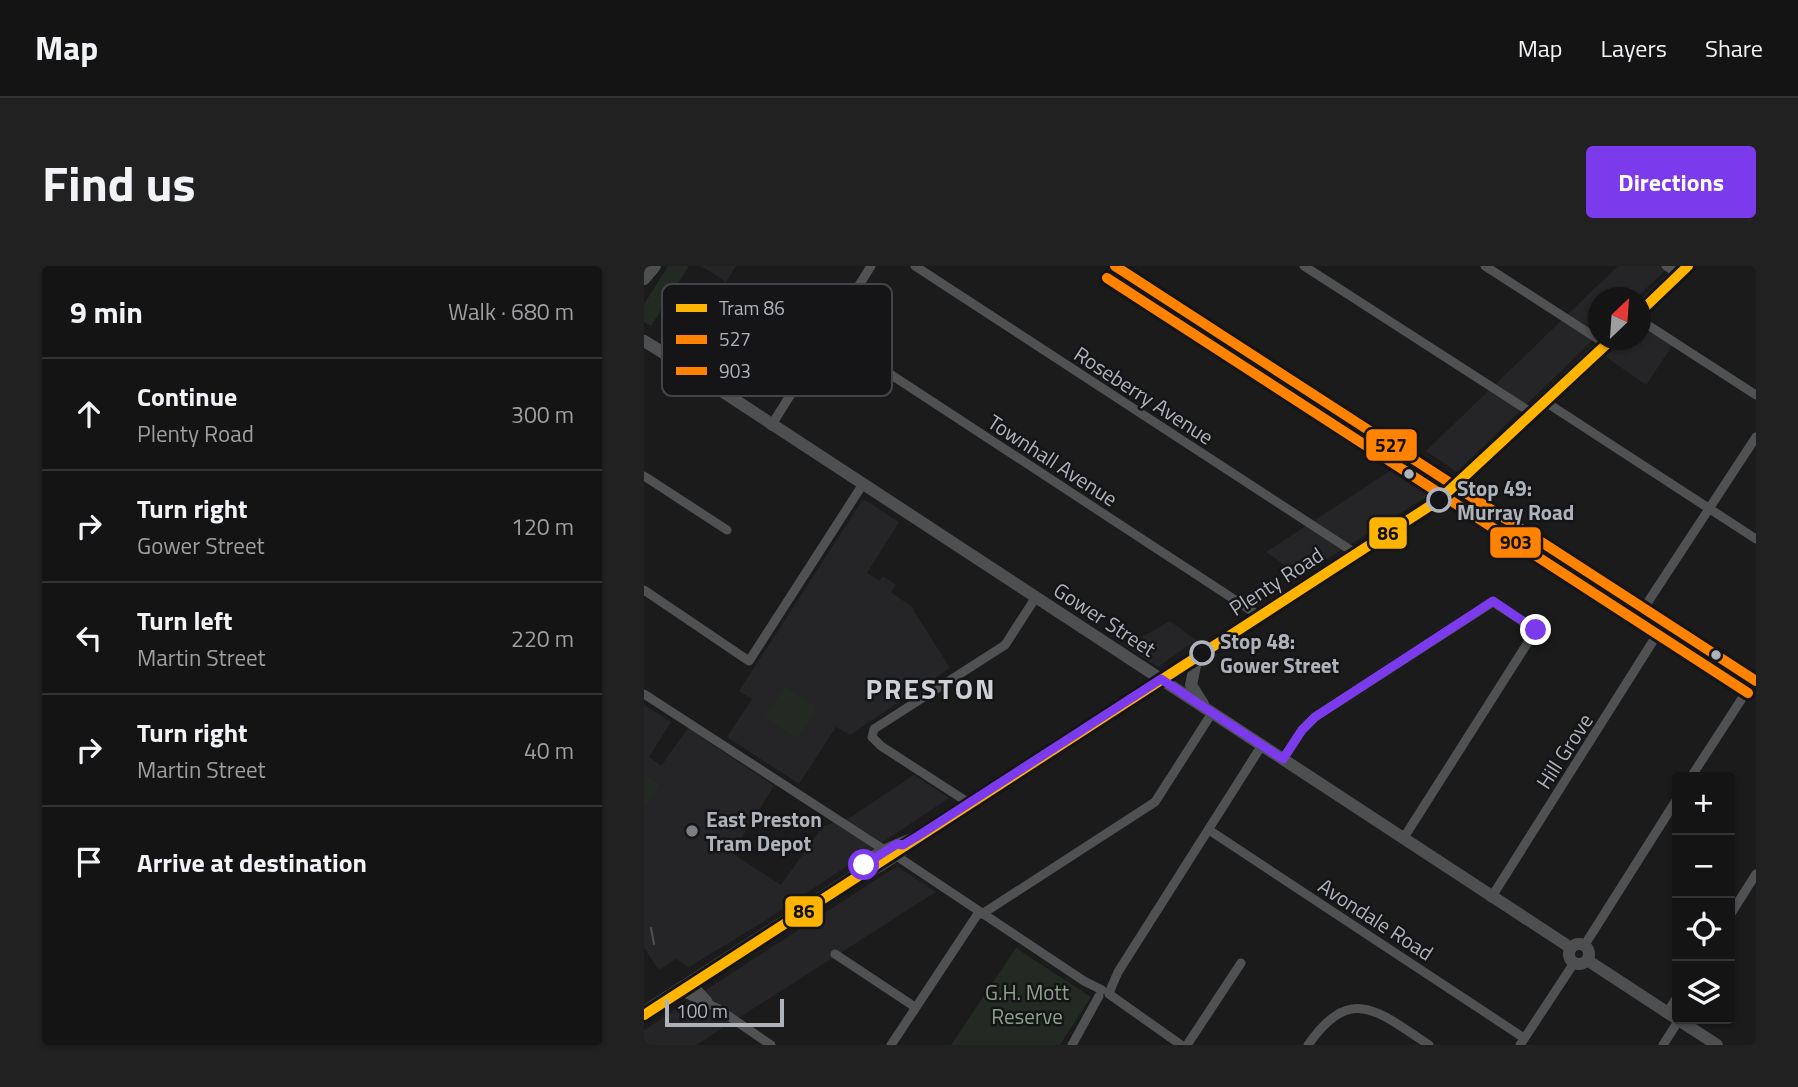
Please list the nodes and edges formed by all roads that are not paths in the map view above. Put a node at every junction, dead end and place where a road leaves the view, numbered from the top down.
1 (652, 266) edge
2 (871, 266) edge
3 (915, 266) edge
4 (1115, 266) edge
5 (1304, 266) edge
6 (1485, 266) edge
7 (1666, 266) edge
8 (1681, 270) edge
9 (644, 279) edge
10 (860, 284) edge
11 (1651, 299) edge
12 (1651, 327) edge
13 (1588, 331) edge
14 (644, 341) edge
15 (1592, 350) edge
16 (662, 352) edge
17 (892, 375) edge
18 (730, 396) edge
19 (790, 396) edge
20 (1756, 396) edge
21 (1544, 401) junction
22 (1532, 412) junction
23 (773, 424) junction
24 (1756, 437) edge
25 (644, 476) edge
26 (863, 484) junction
27 (1454, 486) junction
28 (1709, 509) junction
29 (727, 530) dead end
30 (1756, 539) edge
31 (1354, 553) junction
32 (644, 590) edge
33 (1036, 597) junction
34 (1644, 608) junction
35 (1258, 615) junction
36 (1665, 622) junction
37 (1197, 656) junction
38 (1161, 679) junction
39 (1755, 680) edge
40 (644, 694) edge
41 (1209, 711) junction
42 (1262, 745) junction
43 (1283, 759) junction
44 (1694, 772) edge
45 (969, 803) junction
46 (1672, 807) edge
47 (1209, 830) junction
48 (1403, 839) junction
49 (890, 853) junction
50 (1756, 874) edge
51 (1491, 898) junction
52 (1735, 907) edge
53 (980, 913) junction
54 (1584, 946) junction
55 (1571, 948) junction
56 (835, 954) dead end
57 (1580, 962) junction
58 (1241, 963) dead end
59 (699, 977) junction
60 (678, 990) junction
61 (1104, 995) junction
62 (1672, 1005) edge
63 (915, 1007) junction
64 (717, 1008) junction
65 (644, 1012) edge
66 (1667, 1013) junction
67 (1672, 1016) edge
68 (1676, 1024) edge
69 (1685, 1024) edge
70 (1522, 1042) edge
71 (771, 1045) edge
72 (891, 1045) edge
73 (1072, 1045) edge
74 (1181, 1045) edge
75 (1187, 1045) edge
76 (1308, 1045) edge
77 (1429, 1045) edge
78 (1663, 1045) edge
79 (1717, 1045) edge

1 - 9 main road
2 - 10 street
3 - 31 street, Roseberry Avenue
4 - 27 main road
5 - 22 street
6 - 13 street
7 - 8 street
8 - 11 main road
12 - 20 street
14 - 16 main road, Gower Street
15 - 21 main road, Plenty Road
17 - 35 street, Townhall Avenue
18 - 23 main road, Gower Street
19 - 23 street
21 - 22 main road, Plenty Road
21 - 28 street
22 - 27 main road, Plenty Road
23 - 26 main road, Gower Street
24 - 28 street
25 - 29 street
26 - 32 street
26 - 33 main road, Gower Street
27 - 31 main road, Plenty Road
27 - 34 main road
28 - 30 street
28 - 34 street
31 - 35 main road, Plenty Road
33 - 38 main road, Gower Street
33 - 45 street
34 - 36 main road
35 - 37 main road, Plenty Road
36 - 39 main road
36 - 51 street, Hill Grove
37 - 38 main road, Plenty Road
37 - 41 main road
38 - 41 main road, Gower Street
38 - 45 main road, Plenty Road
39 - 44 street
40 - 49 street
41 - 42 main road, Gower Street
41 - 53 street
42 - 43 main road, Gower Street
42 - 47 street
43 - 48 main road, Gower Street
43 - 48 street
45 - 49 main road, Plenty Road
46 - 54 street
47 - 61 street
47 - 70 street, Avondale Road
48 - 51 main road, Gower Street
49 - 53 street
49 - 59 main road, Plenty Road
50 - 52 street
51 - 55 main road, Gower Street
53 - 61 street
53 - 63 street
54 - 55 main road
54 - 57 main road
55 - 57 main road
56 - 63 street
57 - 66 main road
57 - 70 street
58 - 75 street
59 - 60 main road, Plenty Road
59 - 64 street
60 - 64 street
60 - 65 main road, Plenty Road
61 - 73 street
61 - 74 street
62 - 66 street
63 - 72 street
64 - 71 street
66 - 67 main road
68 - 78 street
69 - 79 main road
76 - 77 street

